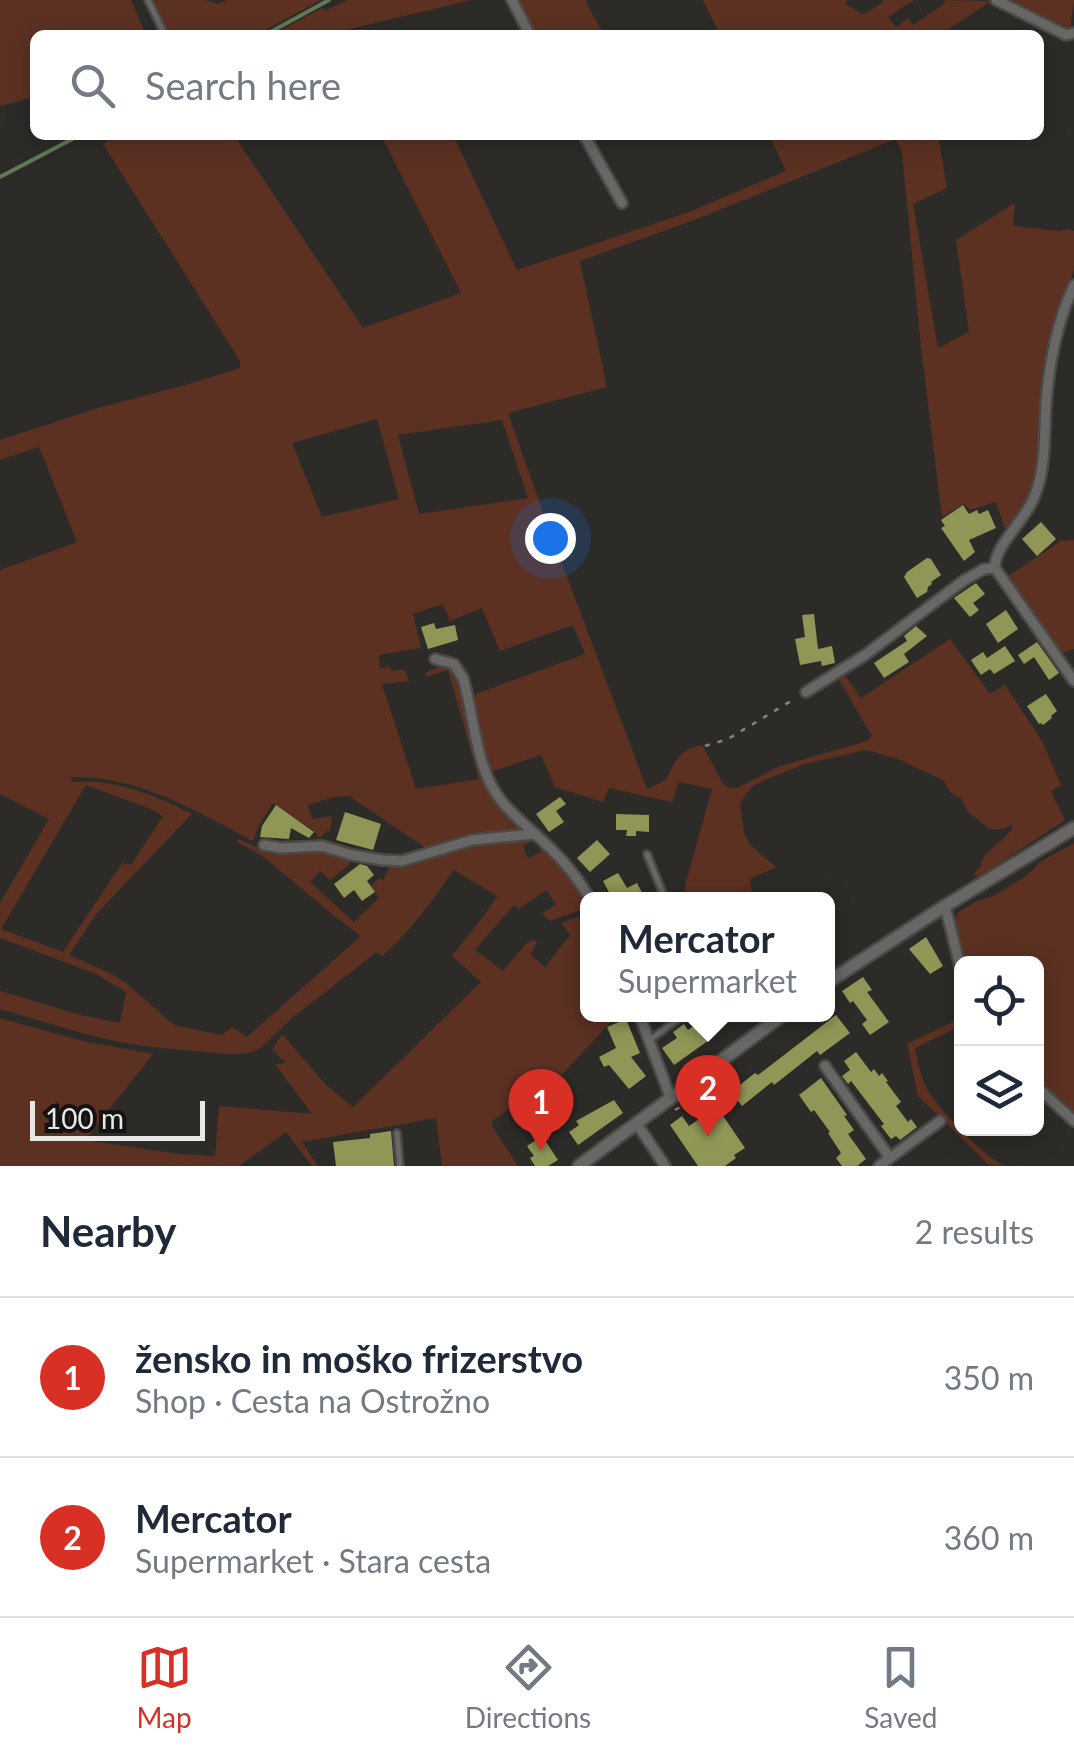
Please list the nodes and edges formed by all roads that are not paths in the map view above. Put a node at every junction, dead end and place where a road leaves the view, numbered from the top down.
1 (148, 0) edge
2 (512, 0) edge
3 (996, 0) edge
4 (163, 30) edge
5 (527, 30) edge
6 (1074, 33) edge
7 (587, 140) edge
8 (622, 203) dead end
9 (1074, 284) edge
10 (995, 568) junction
11 (435, 659) dead end
12 (1074, 681) edge
13 (806, 692) road end
14 (1074, 828) edge
15 (534, 834) junction
16 (264, 845) dead end
17 (647, 854) dead end
18 (585, 892) edge
19 (662, 892) edge
20 (946, 906) junction
21 (958, 956) edge
22 (835, 977) edge
23 (641, 1022) edge
24 (674, 1022) edge
25 (773, 1022) edge
26 (648, 1041) junction
27 (825, 1066) dead end
28 (1044, 1093) edge
29 (671, 1099) junction
30 (940, 1121) dead end
31 (1074, 1121) edge
32 (637, 1124) junction
33 (396, 1134) dead end
34 (890, 1158) junction
35 (400, 1166) edge
36 (579, 1166) edge
37 (665, 1166) edge
38 (879, 1166) edge

1 - 4 lane
2 - 5 street
3 - 6 street
7 - 8 street
9 - 10 street
10 - 12 street
10 - 13 street
11 - 15 street
14 - 20 street
15 - 16 street
15 - 18 street
17 - 19 lane
20 - 21 street
20 - 22 street
23 - 26 street
24 - 26 lane
25 - 29 street
26 - 29 street
27 - 34 street
28 - 31 street
29 - 32 street
30 - 34 street
32 - 36 street
32 - 37 street
33 - 35 lane
34 - 38 street

